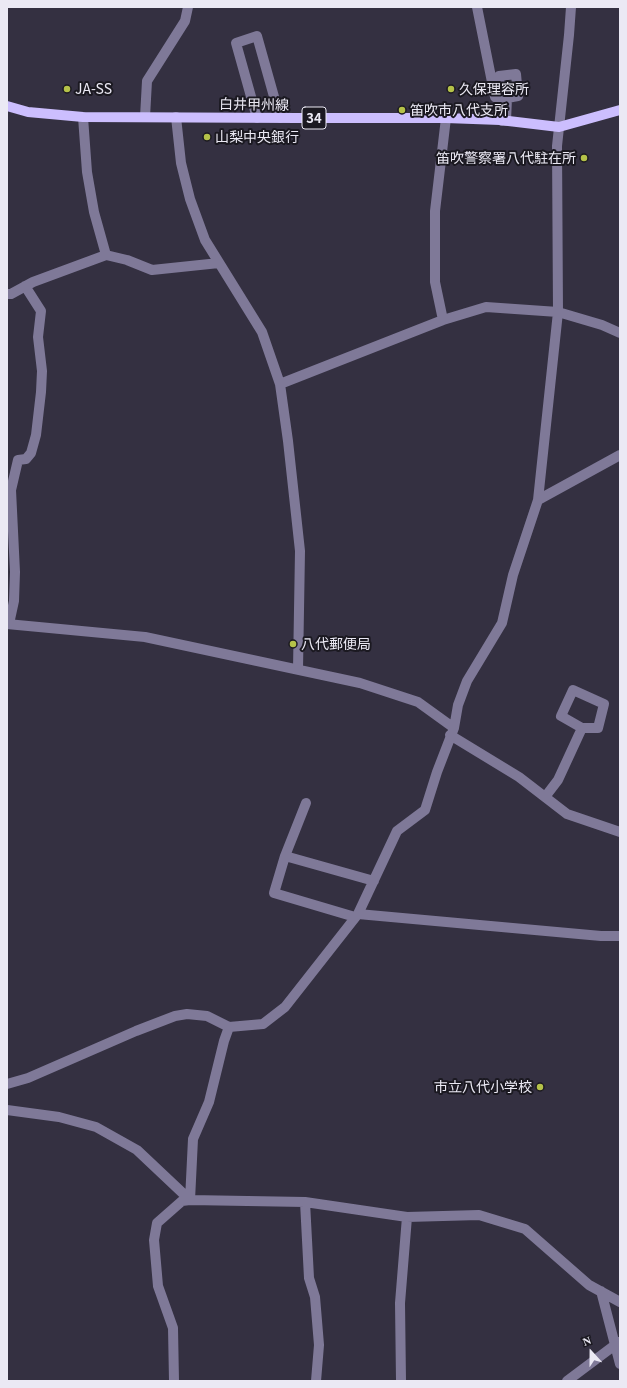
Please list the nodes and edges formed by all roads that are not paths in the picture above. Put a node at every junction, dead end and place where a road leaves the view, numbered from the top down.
1 (188, 7) edge
2 (477, 7) edge
3 (571, 7) edge
4 (7, 106) edge
5 (620, 110) edge
6 (145, 116) junction
7 (83, 117) junction
8 (176, 117) junction
9 (257, 118) junction
10 (280, 118) junction
11 (446, 118) junction
12 (503, 121) junction
13 (559, 127) junction
14 (106, 255) junction
15 (219, 263) junction
16 (25, 286) junction
17 (7, 294) edge
18 (558, 312) junction
19 (443, 320) junction
20 (620, 333) edge
21 (280, 384) junction
22 (620, 455) edge
23 (538, 500) junction
24 (8, 624) edge
25 (298, 669) junction
26 (582, 728) junction
27 (452, 732) junction
28 (546, 797) junction
29 (306, 803) dead end
30 (620, 832) edge
31 (284, 856) junction
32 (374, 881) junction
33 (357, 916) junction
34 (620, 936) edge
35 (229, 1027) junction
36 (7, 1084) edge
37 (7, 1110) edge
38 (190, 1200) junction
39 (305, 1202) junction
40 (407, 1217) junction
41 (601, 1291) junction
42 (620, 1302) edge
43 (617, 1343) edge
44 (620, 1364) edge
45 (174, 1381) edge
46 (316, 1381) edge
47 (401, 1381) edge
48 (568, 1381) edge

1 - 6 street
2 - 12 street
3 - 13 street
4 - 7 main road, 白井甲州線 / 34
5 - 13 main road, 白井甲州線 / 34
6 - 7 main road, 白井甲州線 / 34
6 - 8 main road, 白井甲州線 / 34
7 - 14 street
8 - 9 main road, 白井甲州線 / 34
8 - 15 street
9 - 10 main road, 白井甲州線 / 34
9 - 10 street
10 - 11 main road, 白井甲州線 / 34
11 - 12 main road, 白井甲州線 / 34
11 - 19 street
12 - 13 main road, 白井甲州線 / 34
13 - 18 street
14 - 15 street
14 - 16 street
15 - 21 street
16 - 17 street
16 - 24 street
18 - 19 street
18 - 20 street
18 - 23 street
19 - 21 street
21 - 25 street
22 - 23 street
23 - 27 street
24 - 25 street
25 - 27 street
26 - 26 street
26 - 28 street
27 - 28 street
27 - 32 street
28 - 30 street
29 - 31 street
31 - 32 street
31 - 33 street
32 - 33 street
33 - 34 street
33 - 35 street
35 - 36 street
35 - 38 street
37 - 38 street
38 - 39 street
38 - 45 street
39 - 40 street
39 - 46 street
40 - 41 street
40 - 47 street
41 - 42 street
41 - 43 street
43 - 44 street
43 - 48 street

